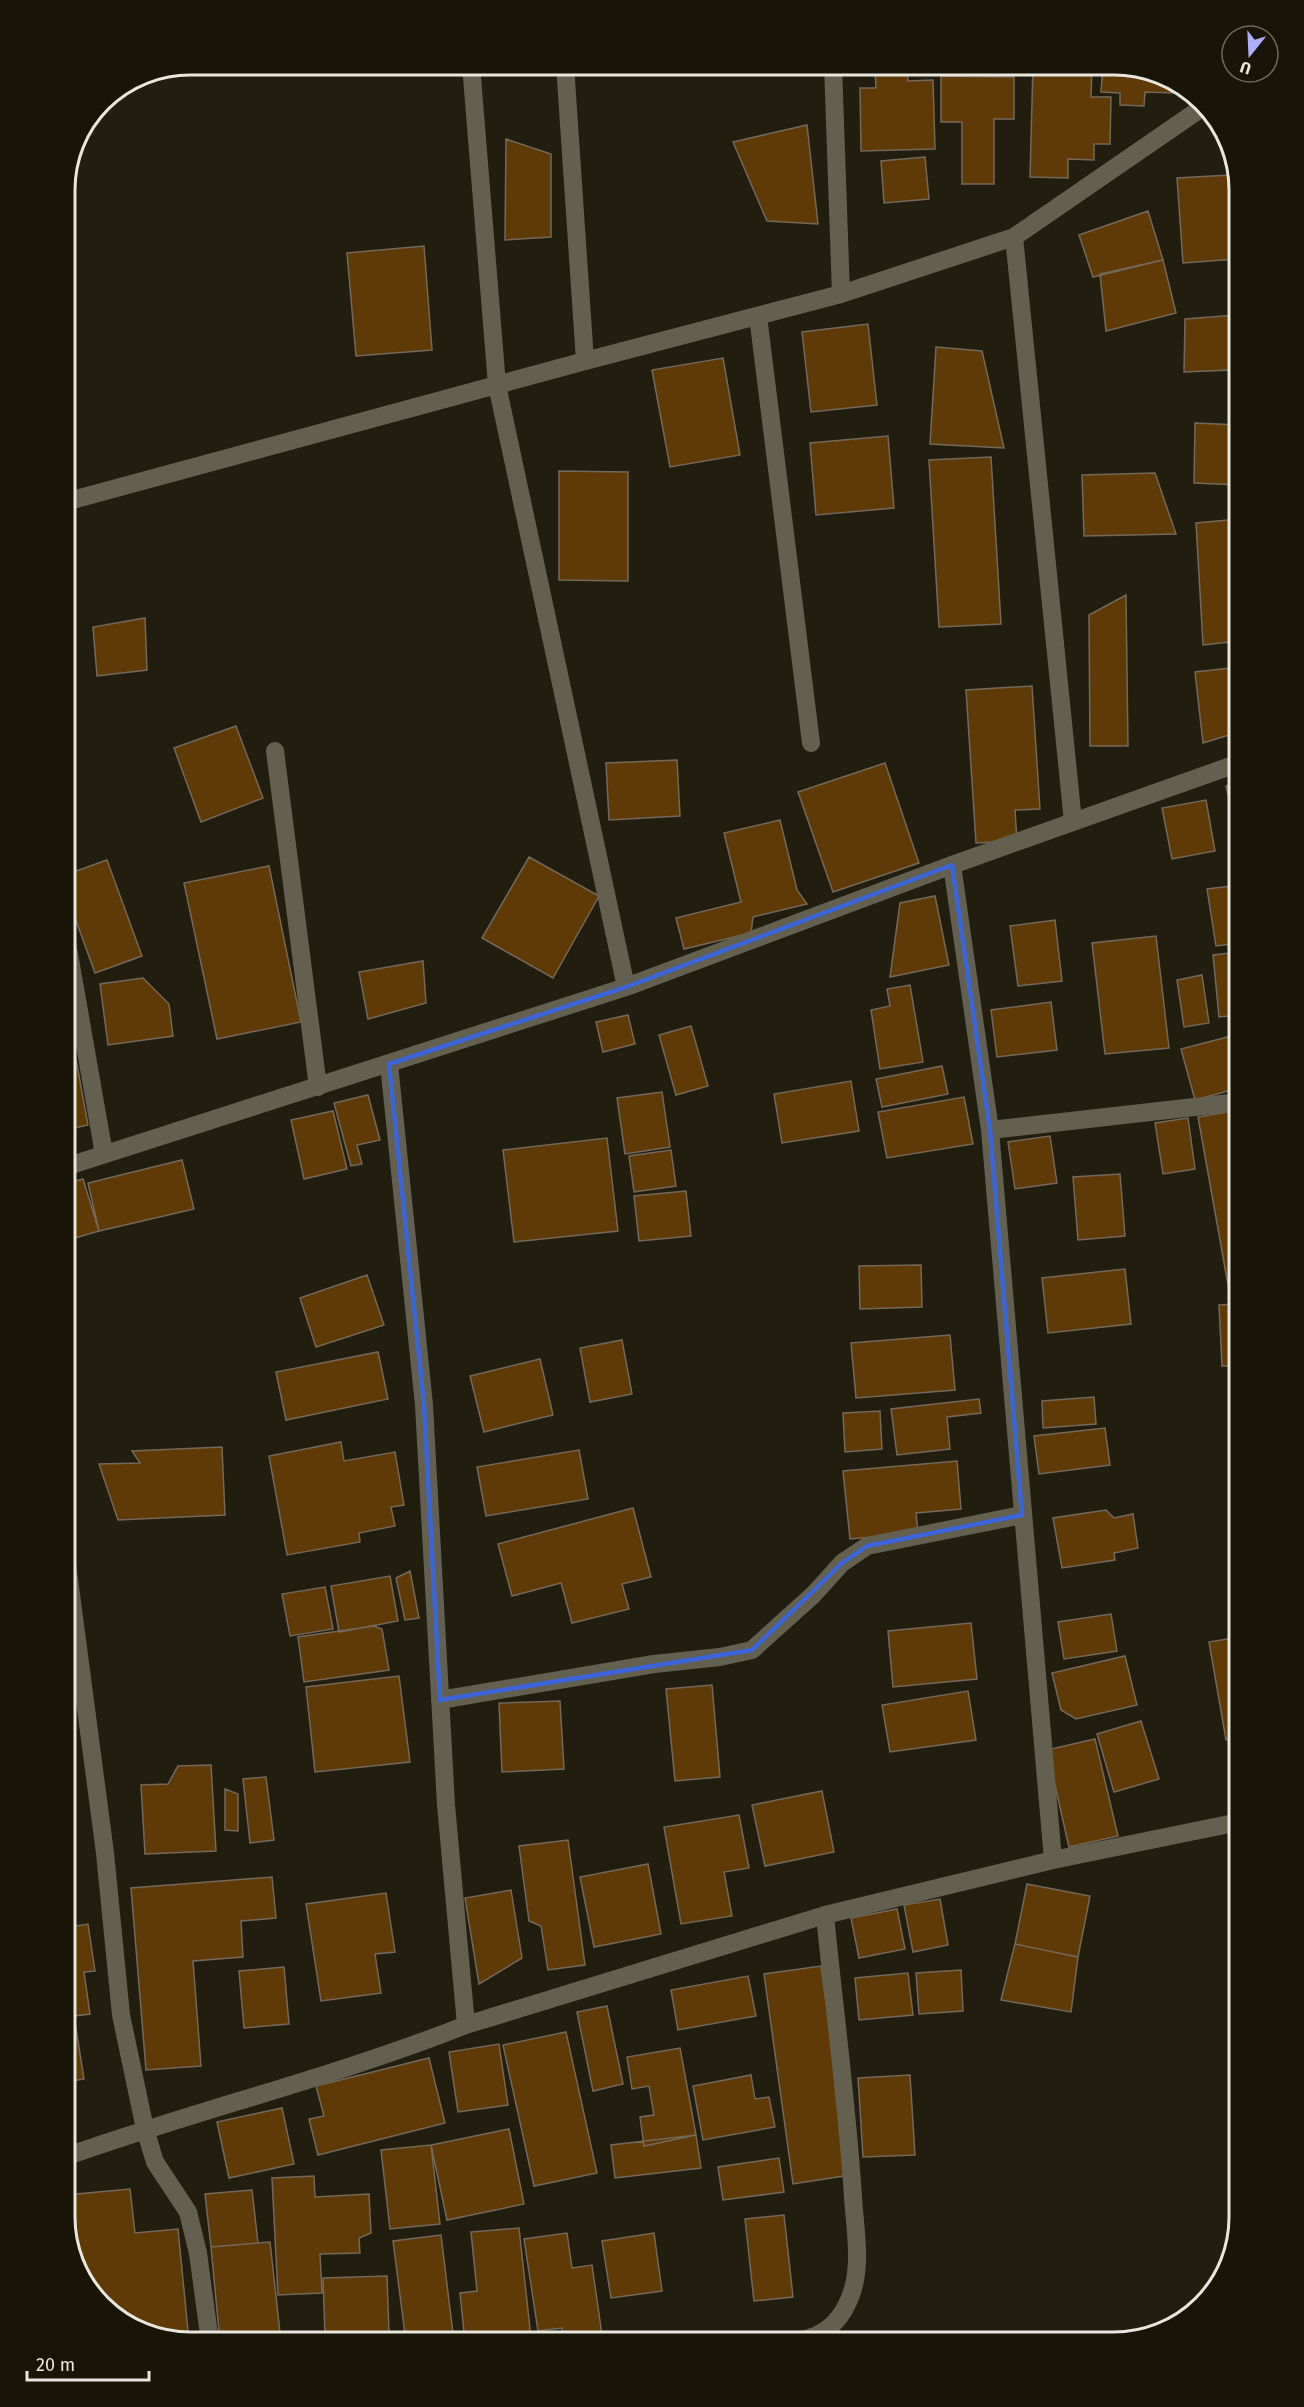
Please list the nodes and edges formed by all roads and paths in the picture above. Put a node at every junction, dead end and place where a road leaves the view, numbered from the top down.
1 (472, 75) edge
2 (566, 75) edge
3 (834, 75) edge
4 (1197, 111) edge
5 (1014, 237) junction
6 (842, 294) junction
7 (758, 316) junction
8 (585, 361) junction
9 (497, 385) junction
10 (75, 499) edge
11 (811, 743) dead end
12 (275, 751) dead end
13 (1229, 767) edge
14 (1073, 822) junction
15 (952, 865) junction
16 (626, 987) junction
17 (75, 988) edge
18 (389, 1064) junction
19 (318, 1088) junction
20 (1229, 1103) edge
21 (990, 1130) junction
22 (104, 1154) junction
23 (75, 1164) edge
24 (1022, 1515) junction
25 (75, 1625) edge
26 (440, 1700) junction
27 (1229, 1824) edge
28 (1053, 1860) junction
29 (825, 1915) junction
30 (466, 2025) junction
31 (145, 2129) junction
32 (75, 2153) edge
33 (209, 2332) edge
34 (824, 2332) edge

1 - 9 street
2 - 8 street
3 - 6 street
4 - 5 street
5 - 6 street
5 - 14 street
6 - 7 street
7 - 8 street
7 - 11 street
8 - 9 street
9 - 10 street
9 - 16 street
12 - 19 street
13 - 14 street
14 - 15 street
15 - 16 street
15 - 21 street
16 - 18 street
17 - 22 street
18 - 19 street
18 - 26 street
19 - 22 street
20 - 21 street
21 - 24 street
22 - 23 street
24 - 26 street
24 - 28 street
25 - 31 street
26 - 30 street
27 - 28 street
28 - 29 street
29 - 30 street
29 - 34 street
30 - 31 street
31 - 32 street
31 - 33 street

